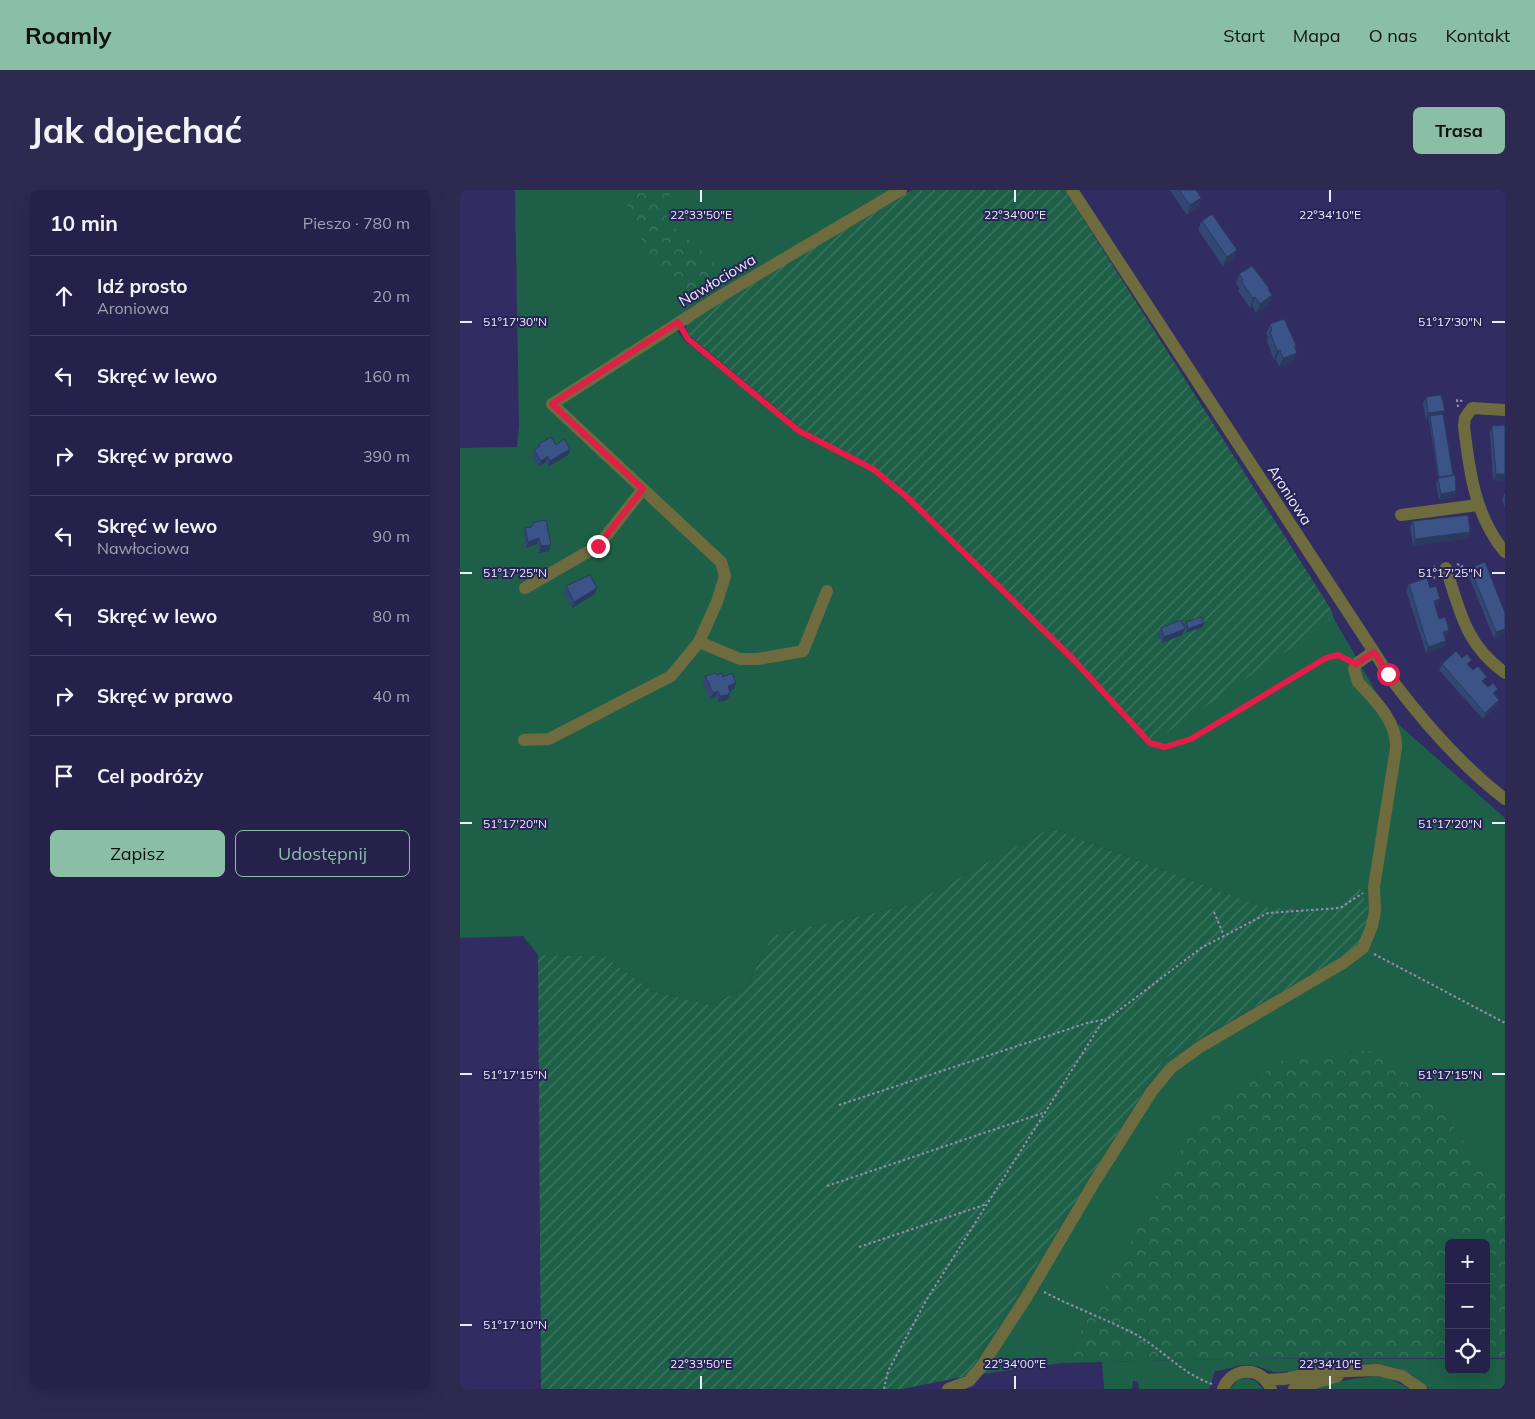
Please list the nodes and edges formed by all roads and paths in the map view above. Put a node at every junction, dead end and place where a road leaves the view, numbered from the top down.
1 (901, 190) edge
2 (1072, 190) edge
3 (678, 322) junction
4 (1505, 410) edge
5 (643, 489) junction
6 (1478, 505) junction
7 (1401, 515) dead end
8 (1505, 552) edge
9 (1446, 568) dead end
10 (525, 588) dead end
11 (827, 591) dead end
12 (699, 642) junction
13 (1374, 652) junction
14 (1356, 664) junction
15 (1505, 673) edge
16 (524, 740) dead end
17 (1505, 798) edge
18 (1374, 886) junction
19 (1214, 912) dead end
20 (1224, 936) junction
21 (1363, 948) junction
22 (1108, 1019) junction
23 (1505, 1023) edge
24 (839, 1105) dead end
25 (1046, 1112) junction
26 (827, 1186) dead end
27 (987, 1204) junction
28 (860, 1247) dead end
29 (1033, 1286) junction
30 (1352, 1372) junction
31 (1268, 1384) edge
32 (884, 1389) edge
33 (948, 1389) edge
34 (1224, 1389) edge
35 (1294, 1389) edge
36 (1421, 1389) edge

1 - 3 street, Nawłociowa
2 - 13 street, Aroniowa
3 - 5 street, Nawłociowa
3 - 14 path
4 - 6 street
5 - 10 street
5 - 12 street
6 - 7 street
6 - 8 street
9 - 15 street
11 - 12 street
12 - 16 street
13 - 14 street
13 - 17 street, Aroniowa
14 - 18 street
18 - 20 path
18 - 21 street
19 - 20 path
20 - 22 path
21 - 23 path
21 - 29 street
22 - 24 path
22 - 25 path
25 - 26 path
25 - 27 path
27 - 28 path
27 - 32 path
29 - 33 street
29 - 34 path
30 - 31 street
30 - 35 street
30 - 36 street
31 - 34 street

